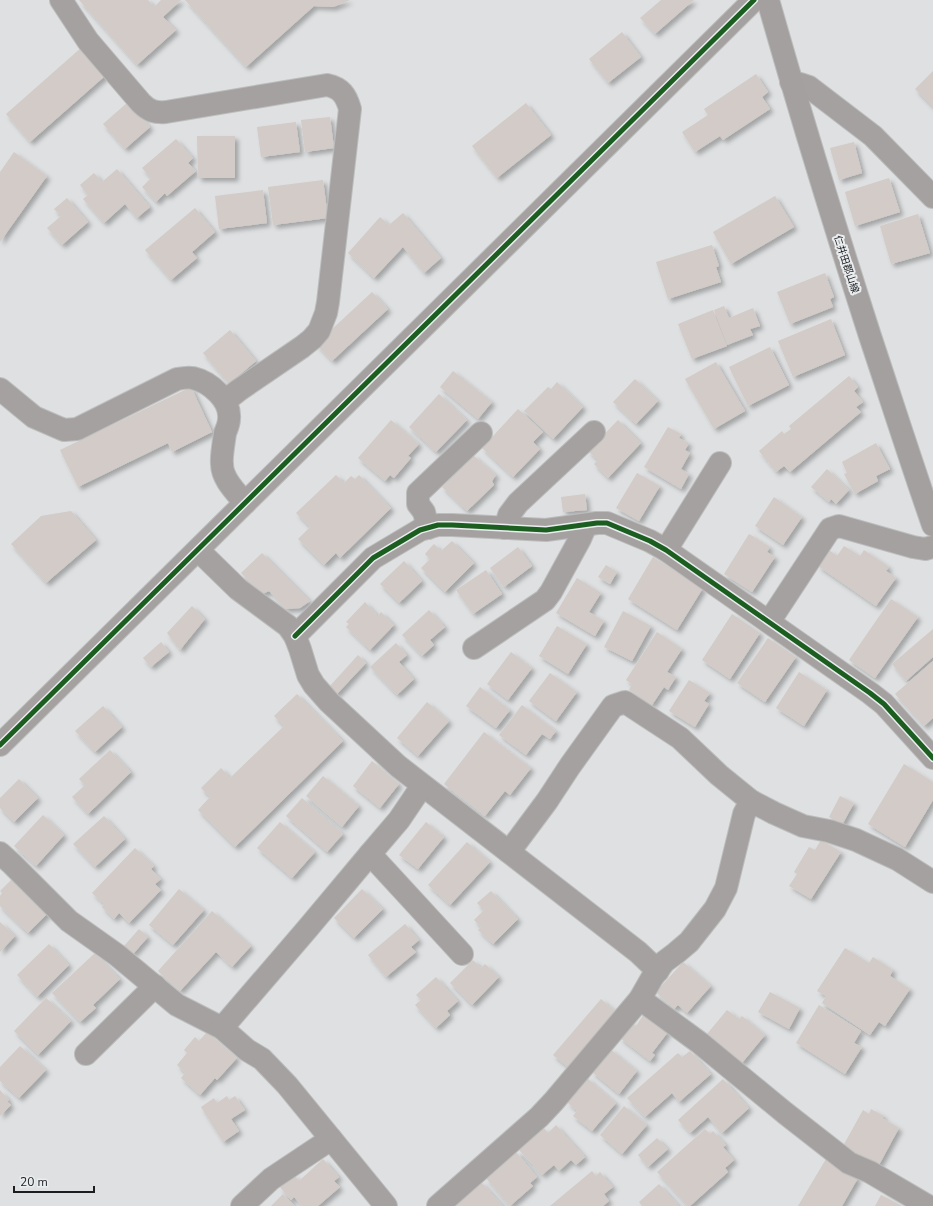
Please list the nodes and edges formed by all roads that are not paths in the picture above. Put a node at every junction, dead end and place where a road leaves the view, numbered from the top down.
1 (61, 0) edge
2 (754, 0) edge
3 (768, 0) edge
4 (791, 82) junction
5 (933, 197) edge
6 (0, 389) edge
7 (225, 401) junction
8 (594, 432) dead end
9 (481, 433) dead end
10 (720, 463) dead end
11 (245, 503) junction
12 (586, 525) junction
13 (933, 525) edge
14 (428, 528) junction
15 (505, 528) junction
16 (933, 547) edge
17 (198, 550) junction
18 (666, 550) junction
19 (769, 622) junction
20 (295, 636) junction
21 (474, 648) dead end
22 (0, 745) edge
23 (933, 758) edge
24 (422, 786) junction
25 (751, 801) junction
26 (509, 852) junction
27 (0, 854) edge
28 (370, 854) junction
29 (933, 882) edge
30 (462, 954) dead end
31 (658, 971) junction
32 (155, 986) junction
33 (640, 998) junction
34 (222, 1028) junction
35 (86, 1054) dead end
36 (331, 1139) junction
37 (242, 1206) edge
38 (386, 1206) edge
39 (438, 1206) edge
40 (928, 1206) edge

1 - 7 street
2 - 11 street
3 - 4 main road, 仁井田郡山線
4 - 5 street
4 - 13 main road, 仁井田郡山線
6 - 7 street
7 - 11 street
8 - 15 street
9 - 14 street
10 - 18 street
11 - 17 street
12 - 15 street
12 - 18 street
12 - 21 street
14 - 15 street
14 - 20 street
16 - 19 street
17 - 20 street
17 - 22 street
18 - 19 street
19 - 23 street
20 - 24 street
24 - 26 street
24 - 28 street
25 - 26 street
25 - 29 street
25 - 31 street
26 - 31 street
27 - 32 street
28 - 30 street
28 - 34 street
31 - 33 street
32 - 34 street
32 - 35 street
33 - 39 street
33 - 40 street
34 - 36 street
36 - 37 street
36 - 38 street

